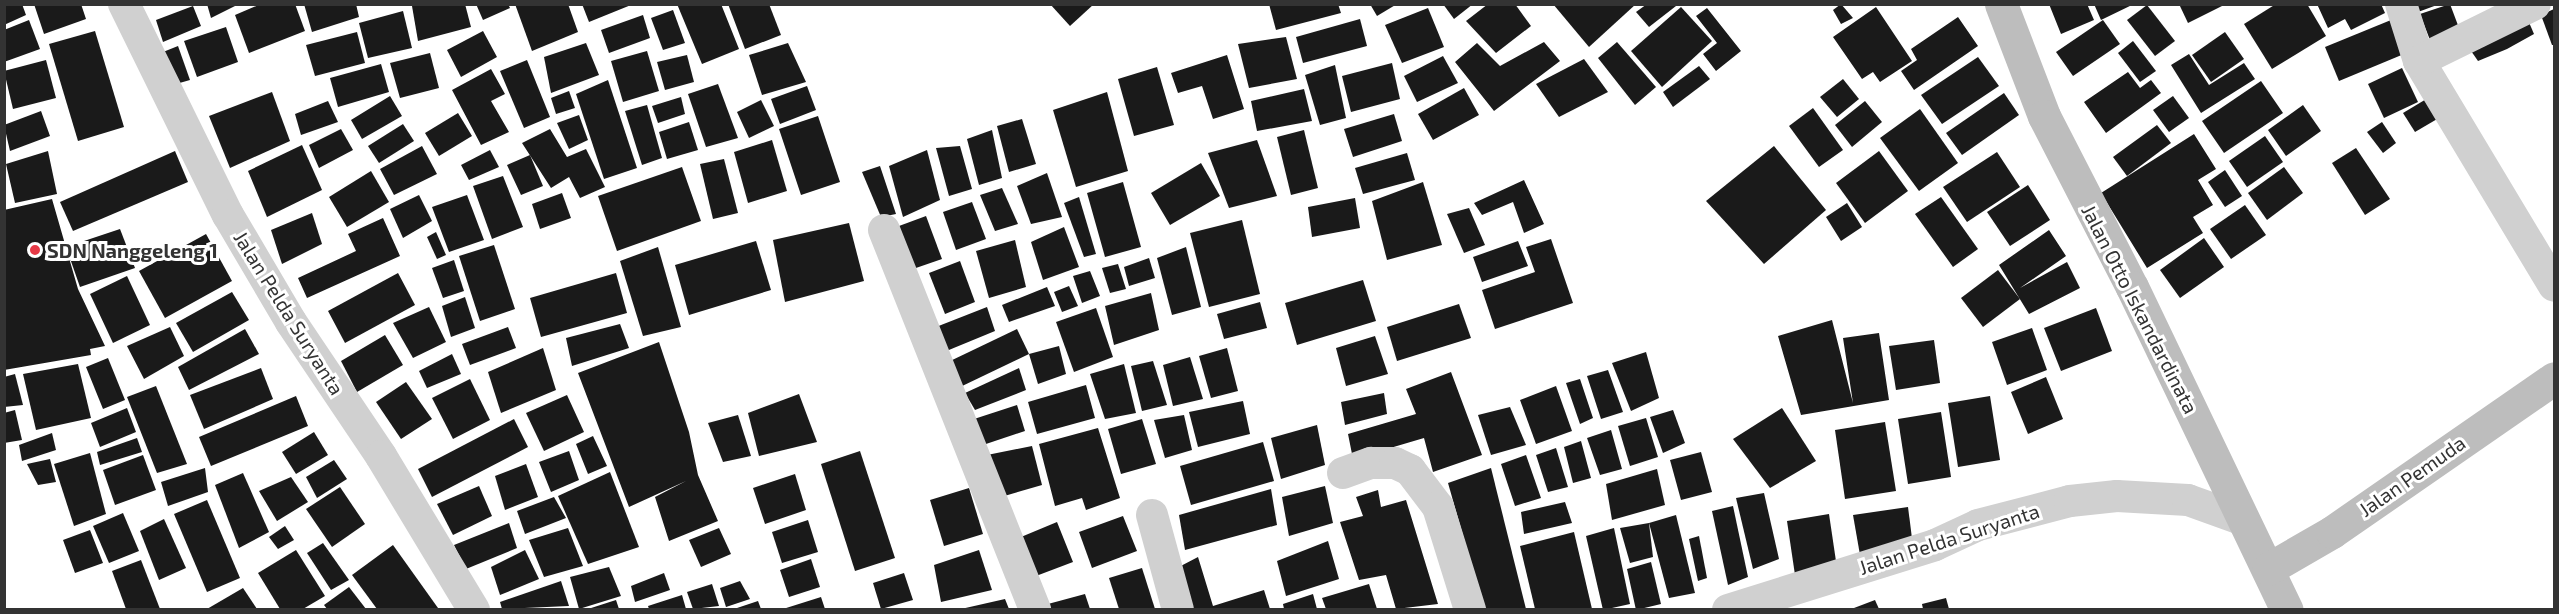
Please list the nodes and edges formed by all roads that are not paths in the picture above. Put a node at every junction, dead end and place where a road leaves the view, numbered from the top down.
1 (124, 4) edge
2 (2001, 4) edge
3 (2401, 4) edge
4 (2535, 4) edge
5 (2419, 61) junction
6 (884, 230) dead end
7 (2554, 286) edge
8 (2554, 378) edge
9 (1343, 473) dead end
10 (1152, 515) dead end
11 (2244, 520) junction
12 (2268, 569) junction
13 (474, 609) edge
14 (1035, 609) edge
15 (1178, 609) edge
16 (1470, 609) edge
17 (1728, 609) edge
18 (2287, 609) edge

1 - 13 street, Jalan Pelda Suryanta
2 - 11 main road, Jalan Otto Iskandardinata
3 - 5 street
4 - 5 street
5 - 7 street
6 - 14 street
8 - 12 main road, Jalan Pemuda
9 - 16 street
10 - 15 street
11 - 12 main road, Jalan Otto Iskandardinata
11 - 17 street, Jalan Pelda Suryanta
12 - 18 main road, Jalan Otto Iskandardinata

